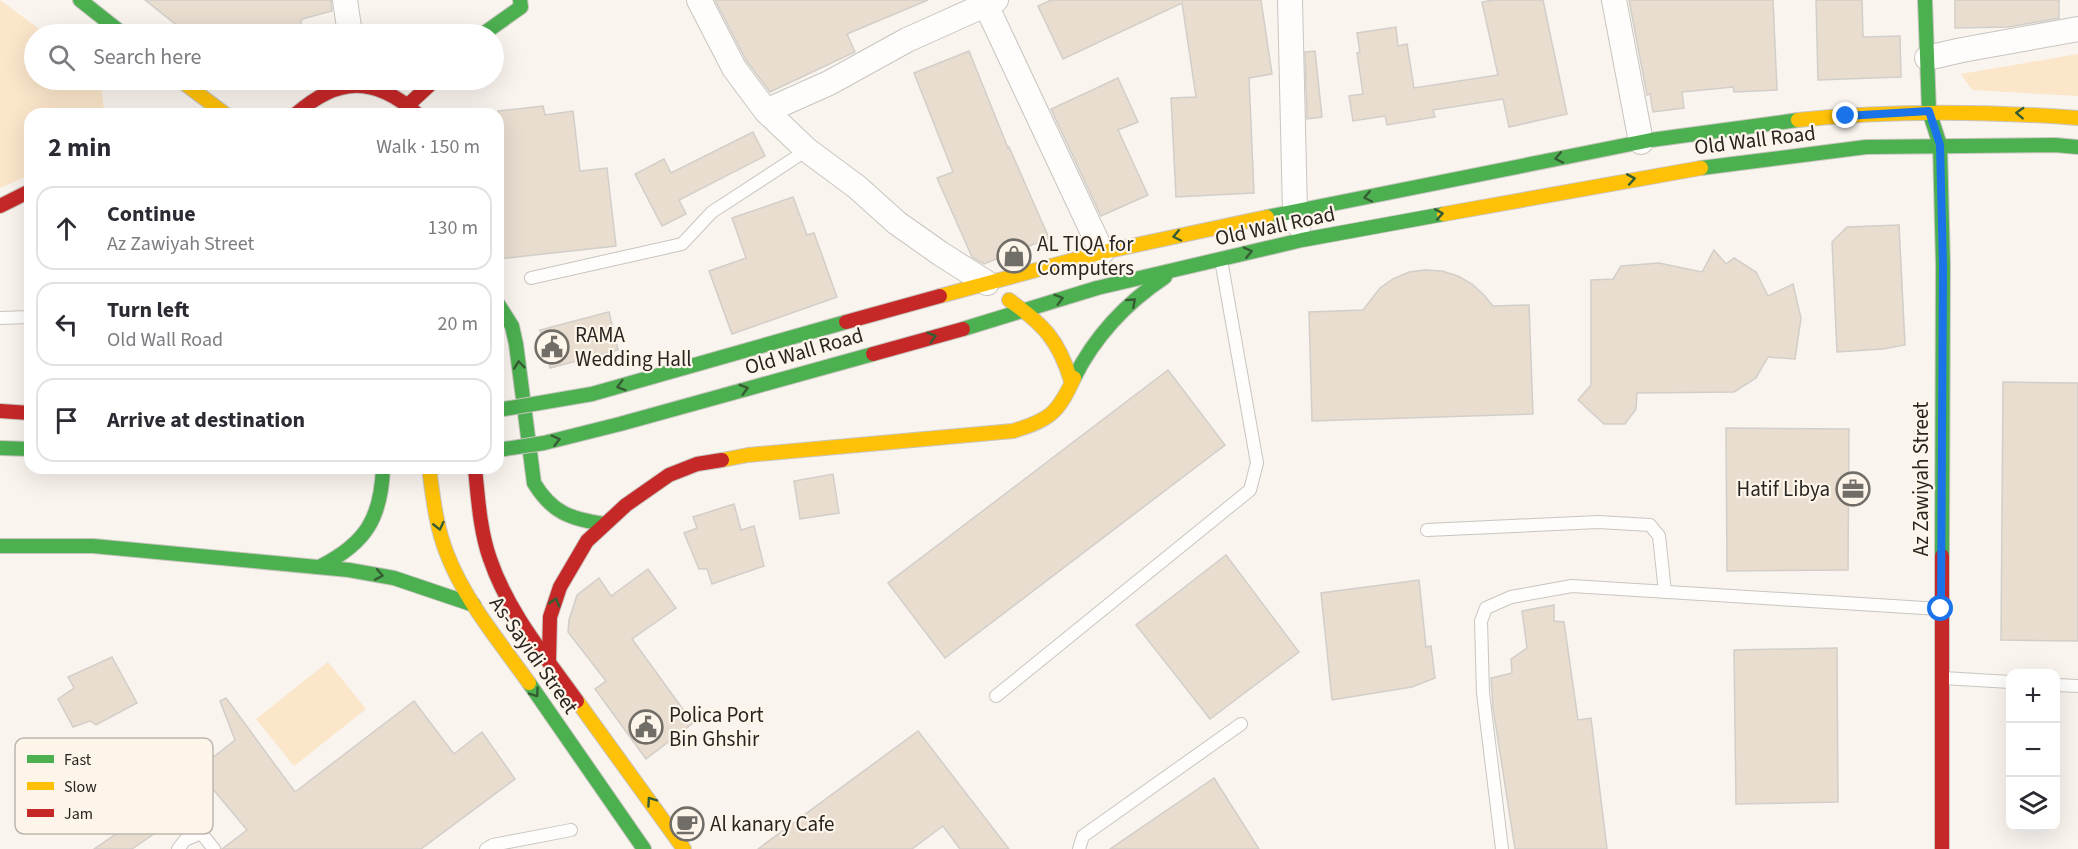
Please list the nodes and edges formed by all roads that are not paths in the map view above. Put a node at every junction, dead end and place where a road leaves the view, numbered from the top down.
1 (80, 0) edge
2 (345, 0) edge
3 (699, 0) edge
4 (1290, 0) edge
5 (1614, 0) edge
6 (1925, 0) edge
7 (524, 2) edge
8 (991, 2) edge
9 (487, 10) dead end
10 (110, 24) edge
11 (349, 24) edge
12 (486, 24) edge
13 (495, 24) edge
14 (2078, 29) edge
15 (1927, 58) junction
16 (193, 90) edge
17 (330, 90) edge
18 (385, 90) edge
19 (427, 90) edge
20 (207, 101) junction
21 (194, 108) edge
22 (217, 108) edge
23 (302, 108) edge
24 (411, 108) edge
25 (413, 108) edge
26 (766, 111) junction
27 (1929, 111) junction
28 (2078, 118) edge
29 (1641, 142) junction
30 (1940, 145) junction
31 (2078, 147) edge
32 (807, 150) junction
33 (24, 194) edge
34 (0, 206) edge
35 (1295, 212) junction
36 (1302, 240) junction
37 (1102, 252) junction
38 (1221, 259) junction
39 (1179, 268) junction
40 (531, 278) dead end
41 (987, 283) junction
42 (1023, 309) junction
43 (504, 313) edge
44 (24, 317) edge
45 (0, 318) edge
46 (1071, 381) junction
47 (504, 409) edge
48 (0, 411) edge
49 (24, 413) edge
50 (0, 448) edge
51 (24, 448) edge
52 (504, 449) edge
53 (382, 474) edge
54 (430, 474) edge
55 (476, 474) edge
56 (604, 525) junction
57 (1427, 530) dead end
58 (0, 546) edge
59 (321, 566) junction
60 (1665, 592) junction
61 (474, 605) junction
62 (1941, 609) junction
63 (549, 660) junction
64 (1941, 678) junction
65 (2006, 682) edge
66 (2060, 685) edge
67 (2078, 686) edge
68 (996, 696) dead end
69 (1241, 724) dead end
70 (571, 830) dead end
71 (199, 834) edge
72 (202, 834) edge
73 (178, 849) edge
74 (214, 849) edge
75 (486, 849) edge
76 (644, 849) edge
77 (684, 849) edge
78 (1079, 849) edge
79 (1502, 849) edge
80 (1942, 849) edge

1 - 10 main road
2 - 11 street
3 - 26 street
4 - 35 street
5 - 29 street
6 - 15 main road, Az Zawiyah Street
7 - 13 main road
8 - 26 street
8 - 37 street
9 - 12 main road
14 - 15 street
15 - 27 main road, Az Zawiyah Street
16 - 20 main road
17 - 23 main road
18 - 24 main road
19 - 25 main road
20 - 21 main road
20 - 22 main road
26 - 32 street
28 -> 27 main road, Old Wall Road
27 - 29 main road, Old Wall Road
27 - 30 main road, Az Zawiyah Street
29 -> 35 main road, Old Wall Road
30 - 31 main road, Old Wall Road
36 -> 30 main road, Old Wall Road
30 - 62 main road, Az Zawiyah Street
32 - 40 lane
32 - 41 street
33 - 34 main road
35 - 36 street
35 -> 37 main road, Old Wall Road
38 -> 36 main road, Old Wall Road
37 - 41 main road, Old Wall Road
38 - 39 main road, Old Wall Road
38 - 68 lane
42 -> 39 main road, Old Wall Road
46 -> 39 main road
41 - 42 main road
41 -> 47 main road, Old Wall Road, bridge
42 - 46 main road
52 -> 42 main road, Old Wall Road, bridge
56 -> 43 main road
44 - 45 lane
46 - 56 main road
48 - 49 main road
50 - 51 main road
53 - 59 main road
54 -> 61 main road, As-Sayidi Street
55 - 63 main road, As-Sayidi Street
63 -> 56 main road
57 - 60 lane
58 - 59 main road
59 -> 61 main road
60 - 62 lane
60 - 79 lane
61 -> 76 main road, As-Sayidi Street
62 - 64 main road, Az Zawiyah Street
77 -> 63 main road, As-Sayidi Street
64 - 65 lane
64 - 80 main road, Az Zawiyah Street
66 - 67 lane
69 - 78 lane
70 - 75 lane
71 - 73 lane
72 - 74 lane

